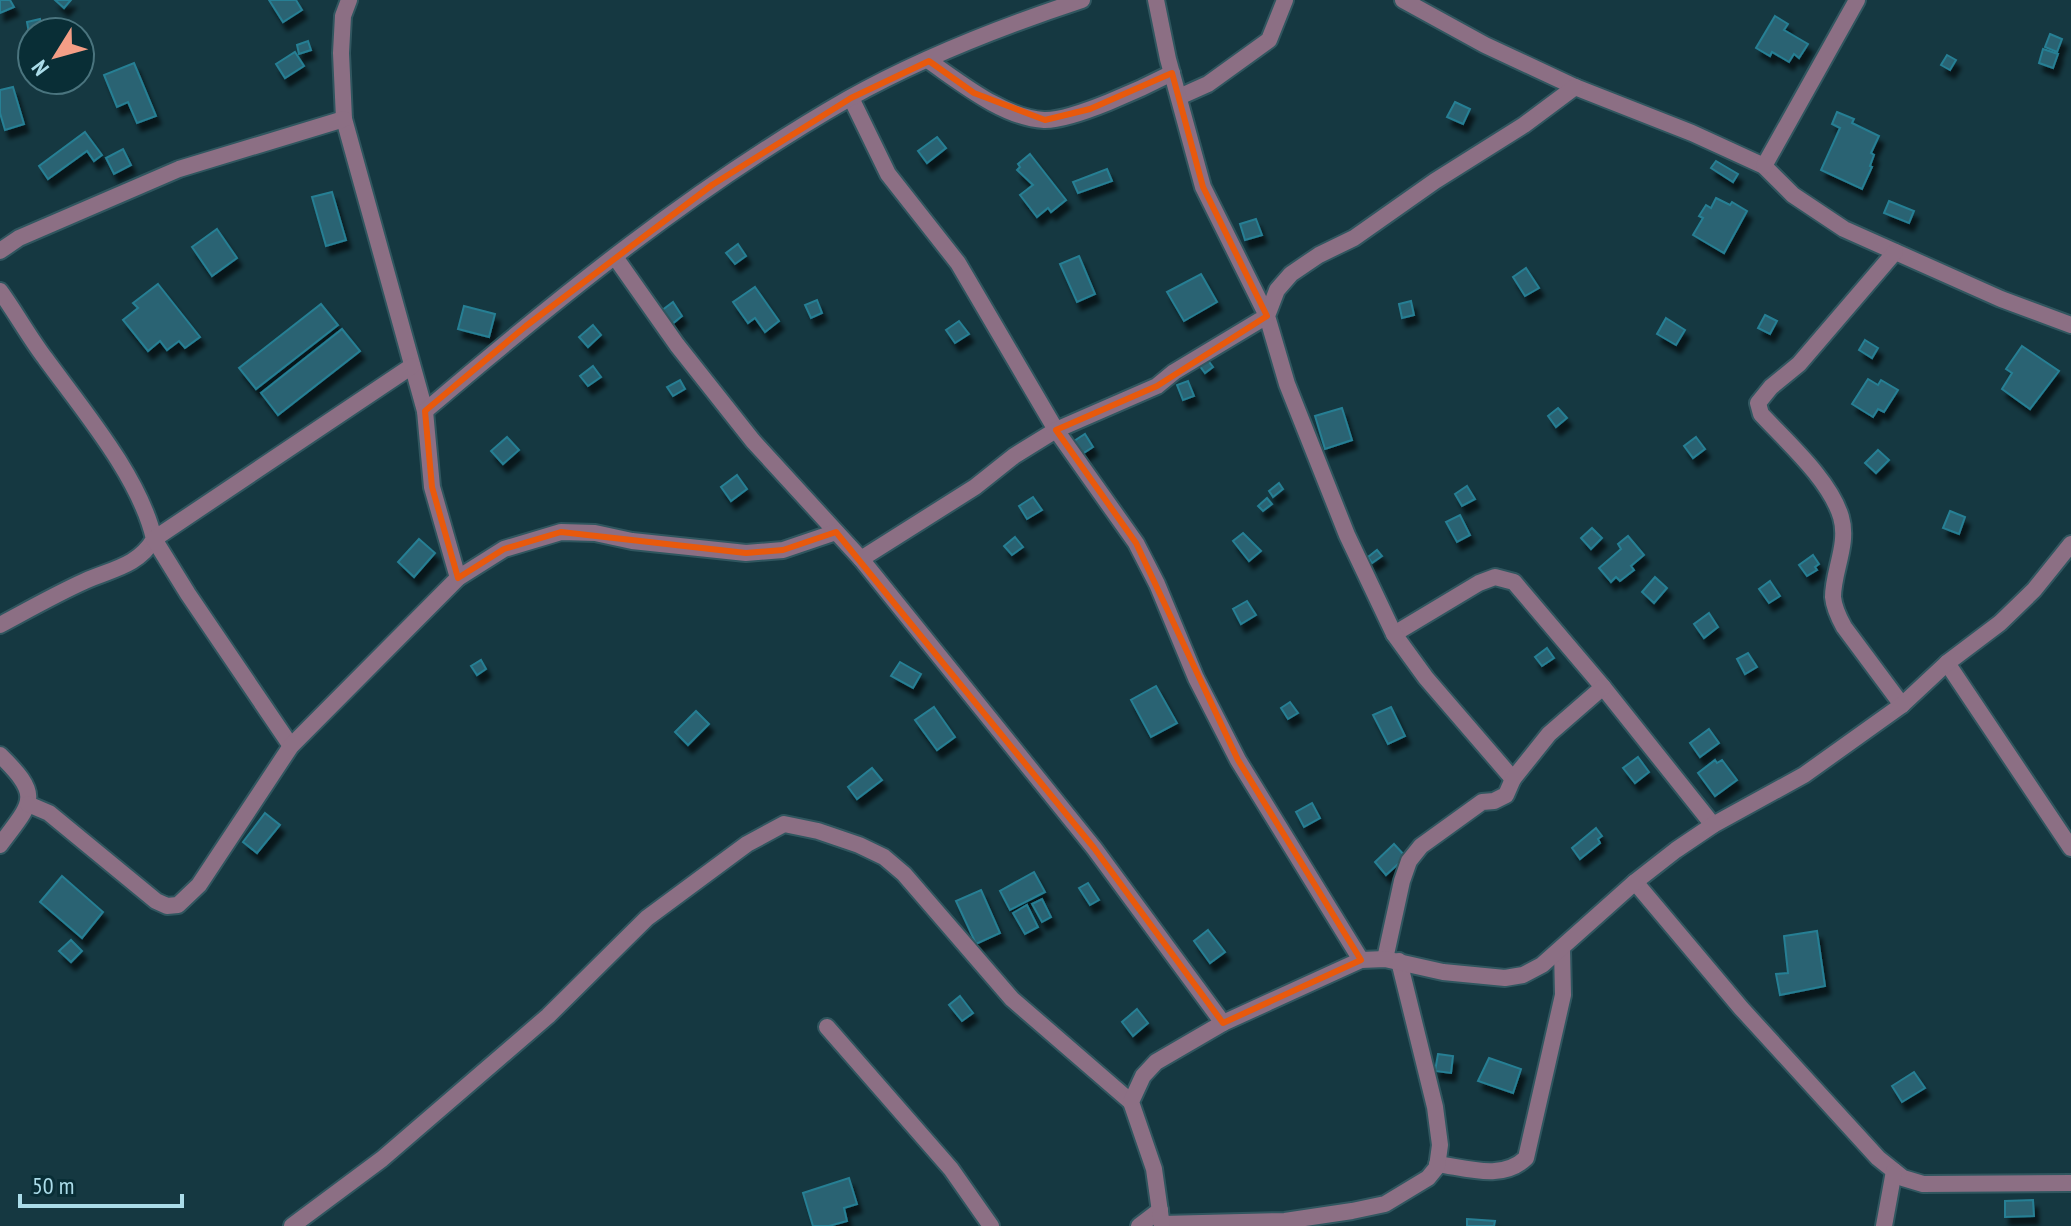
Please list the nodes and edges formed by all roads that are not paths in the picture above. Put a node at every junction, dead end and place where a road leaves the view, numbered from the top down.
1 (349, 0) edge
2 (1082, 0) edge
3 (1156, 0) edge
4 (1285, 0) edge
5 (1403, 0) edge
6 (1857, 0) edge
7 (929, 61) junction
8 (1172, 73) junction
9 (1575, 87) junction
10 (1179, 97) junction
11 (851, 98) junction
12 (344, 119) junction
13 (1764, 166) junction
14 (0, 251) edge
15 (1895, 252) junction
16 (615, 257) junction
17 (0, 291) edge
18 (1267, 316) junction
19 (2071, 325) edge
20 (412, 366) junction
21 (425, 411) junction
22 (1056, 430) junction
23 (836, 532) junction
24 (154, 539) junction
25 (2071, 544) edge
26 (861, 559) junction
27 (458, 578) junction
28 (0, 625) edge
29 (1394, 634) junction
30 (1947, 663) junction
31 (1603, 687) junction
32 (1902, 705) junction
33 (291, 746) junction
34 (0, 755) edge
35 (1513, 779) junction
36 (28, 804) junction
37 (1713, 825) junction
38 (0, 845) edge
39 (2071, 848) edge
40 (1635, 882) junction
41 (1562, 949) junction
42 (1361, 960) junction
43 (1392, 960) junction
44 (1223, 1023) junction
45 (827, 1027) dead end
46 (1131, 1102) junction
47 (1437, 1164) junction
48 (1894, 1171) junction
49 (2071, 1183) edge
50 (1162, 1220) edge
51 (292, 1226) edge
52 (991, 1226) edge
53 (1139, 1226) edge
54 (1884, 1226) edge

1 - 12 street
2 - 7 street
3 - 8 street
4 - 10 street
5 - 9 street
6 - 13 street
7 - 8 street
7 - 11 street
8 - 10 street
9 - 13 street
9 - 18 street
10 - 18 street
11 - 16 street
11 - 22 street
12 - 14 street
12 - 20 street
13 - 15 street
15 - 19 street
15 - 32 street
16 - 21 street
16 - 23 street
17 - 24 street
18 - 22 street
18 - 29 street
20 - 21 street
20 - 24 street
21 - 27 street
22 - 26 street
22 - 42 street
23 - 26 street
23 - 27 street
24 - 28 street
24 - 33 street
25 - 30 street
26 - 44 street
27 - 33 street
29 - 31 street
29 - 35 street
30 - 32 street
30 - 39 street
31 - 35 street
31 - 37 street
32 - 37 street
33 - 36 street
34 - 36 street
35 - 43 street
36 - 38 street
37 - 40 street
40 - 41 street
40 - 48 street
41 - 43 street
41 - 47 street
42 - 43 street
42 - 44 street
43 - 47 street
44 - 46 street
45 - 52 street
46 - 50 street
46 - 51 street
47 - 50 street
48 - 49 street
48 - 54 street
50 - 53 street

